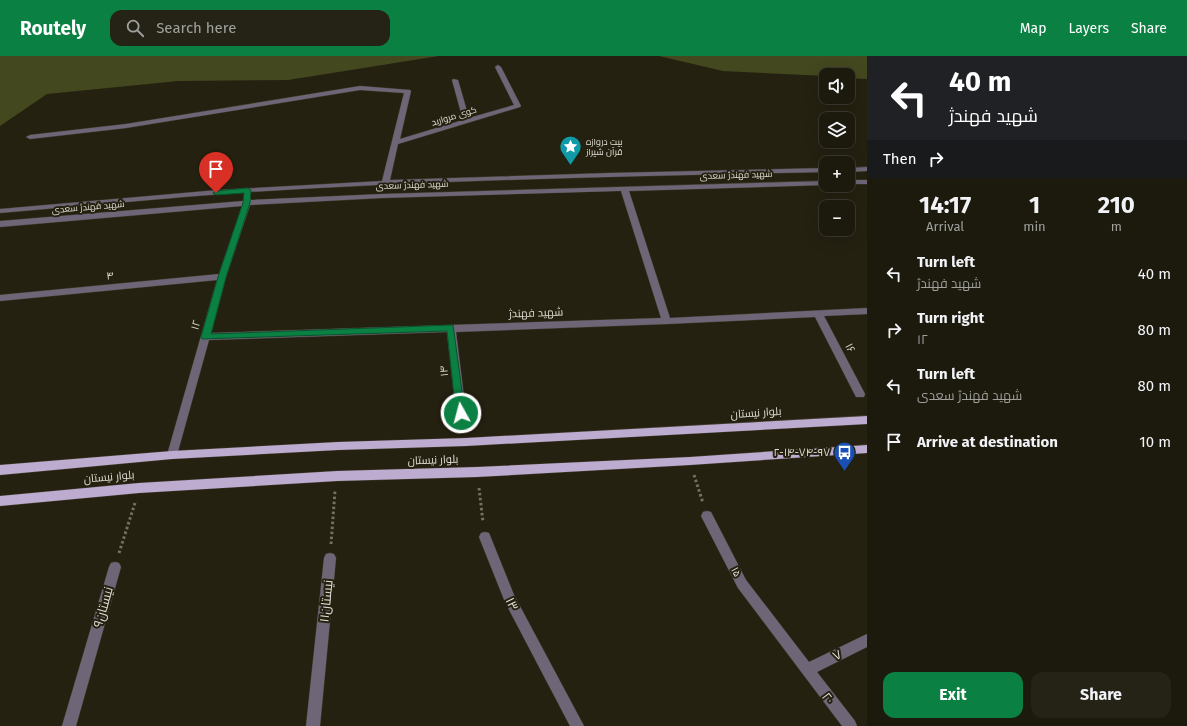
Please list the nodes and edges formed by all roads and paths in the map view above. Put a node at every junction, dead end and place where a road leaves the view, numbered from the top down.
1 (498, 67) dead end
2 (455, 80) dead end
3 (467, 122) junction
4 (30, 137) dead end
5 (395, 143) junction
6 (867, 169) edge
7 (819, 170) edge
8 (855, 170) edge
9 (855, 182) edge
10 (867, 182) edge
11 (385, 183) junction
12 (819, 183) edge
13 (624, 188) junction
14 (247, 190) junction
15 (247, 203) junction
16 (0, 211) edge
17 (0, 224) edge
18 (222, 277) junction
19 (0, 298) edge
20 (867, 312) edge
21 (818, 313) junction
22 (667, 321) junction
23 (450, 328) junction
24 (205, 337) junction
25 (860, 394) dead end
26 (461, 413) dead end
27 (867, 420) edge
28 (867, 449) edge
29 (172, 455) junction
30 (690, 461) junction
31 (0, 470) edge
32 (477, 472) junction
33 (337, 476) junction
34 (139, 488) junction
35 (0, 500) edge
36 (707, 516) joint
37 (485, 537) joint
38 (330, 558) joint
39 (114, 567) joint
40 (867, 640) edge
41 (807, 670) junction
42 (69, 726) edge
43 (313, 726) edge
44 (577, 726) edge
45 (850, 726) edge

1 - 3 street, کوی مروارید
2 - 3 street
3 - 5 street, کوی مروارید
4 - 5 street
5 - 11 street
6 - 8 street
7 - 11 street, شهید فهندژ سعدی
9 - 10 street
11 - 14 street, شهید فهندژ سعدی
12 - 13 street, شهید فهندژ سعدی
13 - 15 street, شهید فهندژ سعدی
13 - 22 street
14 - 15 street, ۱۲
14 - 16 street, شهید فهندژ سعدی
15 - 17 street, شهید فهندژ سعدی
15 - 18 street, ۱۲
18 - 19 street, ۴
18 - 24 street, ۱۲
20 - 21 street, شهید فهندژ
21 - 22 street, شهید فهندژ
21 - 25 street, ۱۶
22 - 23 street, شهید فهندژ
23 - 24 street, شهید فهندژ
23 - 26 street, ۱۴
24 - 29 street, ۱۲
27 - 29 main road, بلوار نیستان
28 - 30 main road, بلوار نیستان
29 - 31 main road, بلوار نیستان
30 - 32 main road, بلوار نیستان
30 - 36 path
32 - 33 main road, بلوار نیستان
32 - 37 path
33 - 34 main road, بلوار نیستان
33 - 38 path
34 - 35 main road, بلوار نیستان
34 - 39 path
36 - 41 street, ۱۵
37 - 44 street, ۱۳
38 - 43 street, ۱۱نیستان
39 - 42 street, ۹نیستان
40 - 41 street, ۷
41 - 45 street, ۲۰

